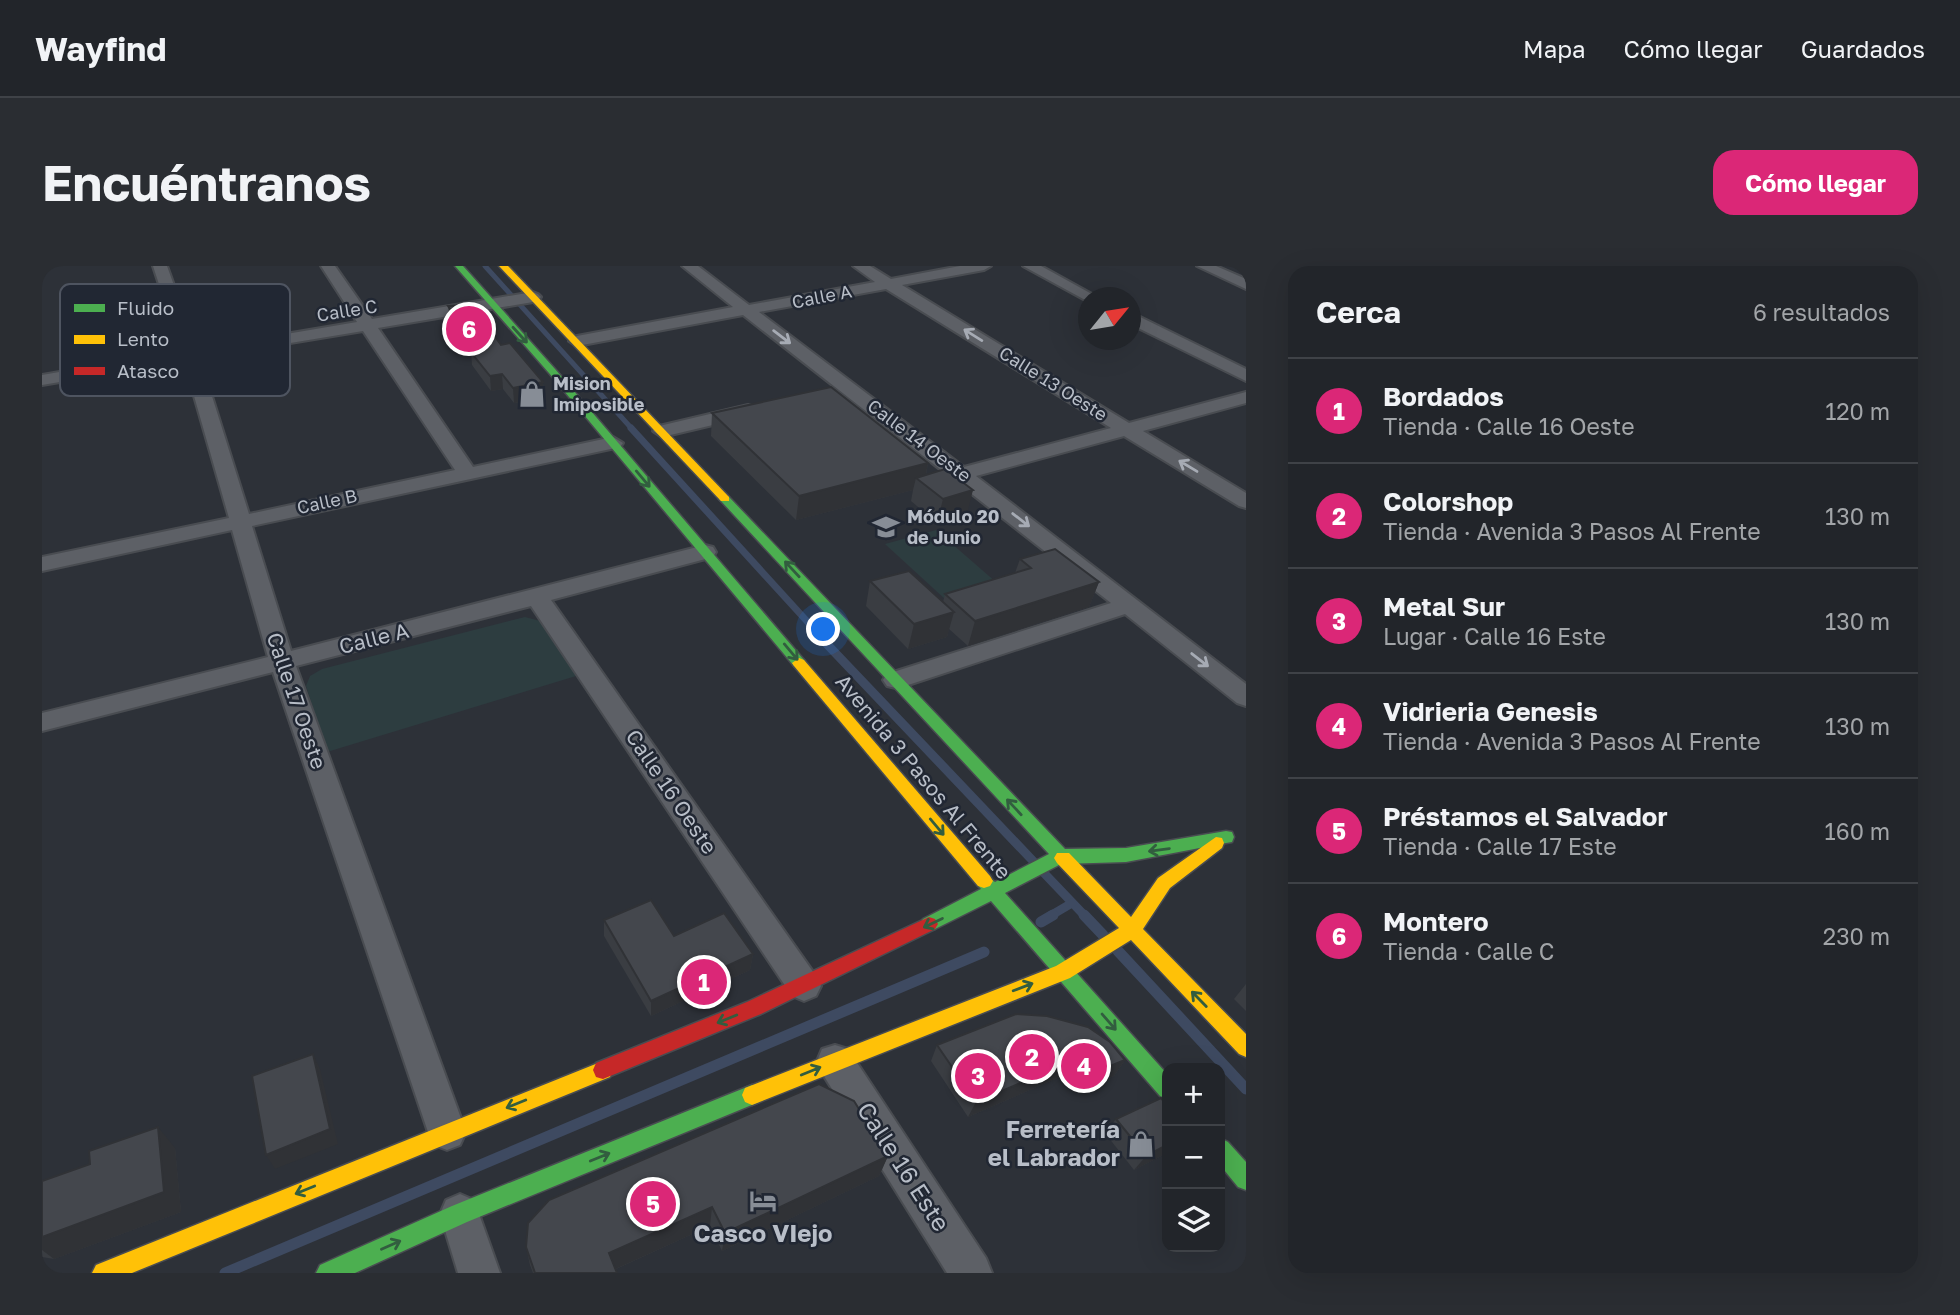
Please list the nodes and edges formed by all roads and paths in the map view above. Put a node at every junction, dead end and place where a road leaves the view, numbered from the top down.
1 (160, 266) edge
2 (328, 266) edge
3 (459, 266) edge
4 (503, 266) edge
5 (689, 266) edge
6 (860, 266) edge
7 (984, 266) edge
8 (1030, 266) edge
9 (1204, 266) edge
10 (166, 284) edge
11 (890, 284) junction
12 (1246, 285) edge
13 (1078, 291) edge
14 (513, 301) junction
15 (748, 311) junction
16 (1141, 323) edge
17 (368, 327) junction
18 (290, 340) edge
19 (577, 341) junction
20 (1246, 376) edge
21 (60, 377) edge
22 (42, 380) edge
23 (850, 389) junction
24 (823, 395) edge
25 (203, 396) edge
26 (1246, 397) edge
27 (769, 407) edge
28 (1126, 429) junction
29 (662, 431) junction
30 (613, 443) junction
31 (467, 473) junction
32 (961, 474) junction
33 (1246, 502) edge
34 (239, 520) junction
35 (705, 552) junction
36 (42, 564) edge
37 (537, 597) junction
38 (1129, 605) junction
39 (282, 662) junction
40 (896, 680) junction
41 (1246, 697) edge
42 (42, 722) edge
43 (1057, 858) junction
44 (994, 892) junction
45 (1129, 932) junction
46 (1063, 972) junction
47 (804, 986) junction
48 (1246, 1048) edge
49 (835, 1061) junction
50 (1162, 1083) edge
51 (447, 1132) junction
52 (1225, 1155) edge
53 (1246, 1179) edge
54 (460, 1214) junction
55 (104, 1273) edge
56 (328, 1273) edge
57 (479, 1273) edge
58 (971, 1273) edge

1 - 10 street, Calle 17 Oeste
2 - 17 street
3 - 14 main road, Avenida 3 Pasos Al Frente
4 - 14 main road, Avenida 3 Pasos Al Frente
5 - 15 street, Calle 14 Oeste
6 - 11 street, Calle 13 Oeste
7 - 11 street, Calle A
8 - 13 street
9 - 12 street
11 - 15 street, Calle A
28 -> 11 street, Calle 13 Oeste
14 - 17 street, Calle C
14 - 19 main road, Avenida 3 Pasos Al Frente
14 -> 30 main road, Avenida 3 Pasos Al Frente
15 - 19 street, Calle A
15 -> 23 street, Calle 14 Oeste
16 - 20 street
17 - 18 street, Calle C
17 - 31 street
19 - 29 main road, Avenida 3 Pasos Al Frente
21 - 22 street, Calle C
23 - 24 street
23 - 32 street, Calle 14 Oeste
25 - 34 street, Calle 17 Oeste
26 - 28 street
27 - 29 street
28 - 32 street
33 -> 28 street, Calle 13 Oeste
40 -> 29 main road, Avenida 3 Pasos Al Frente
30 - 31 street, Calle B
30 -> 35 main road, Avenida 3 Pasos Al Frente
31 - 34 street, Calle B
32 -> 38 street, Calle 14 Oeste
34 - 36 street, Calle B
34 - 39 street, Calle 17 Oeste
35 - 37 street, Calle A
35 -> 44 main road, Avenida 3 Pasos Al Frente
37 - 39 street, Calle A
37 - 47 street, Calle 16 Oeste
38 - 40 street
38 -> 41 street, Calle 14 Oeste
39 - 42 street, Calle A
39 - 51 street, Calle 17 Oeste
43 -> 40 main road, Avenida 3 Pasos Al Frente
43 - 44 main road
43 - 45 main road, Avenida 3 Pasos Al Frente
45 -> 43 main road
44 - 46 main road, Avenida 3 Pasos Al Frente
44 -> 47 main road
45 - 46 main road
48 -> 45 main road, Avenida 3 Pasos Al Frente
49 -> 46 main road
46 -> 50 main road, Avenida 3 Pasos Al Frente
47 -> 51 main road
54 -> 49 main road
49 - 58 street, Calle 16 Este
51 -> 55 main road
52 - 53 main road
56 -> 54 main road
54 - 57 street

